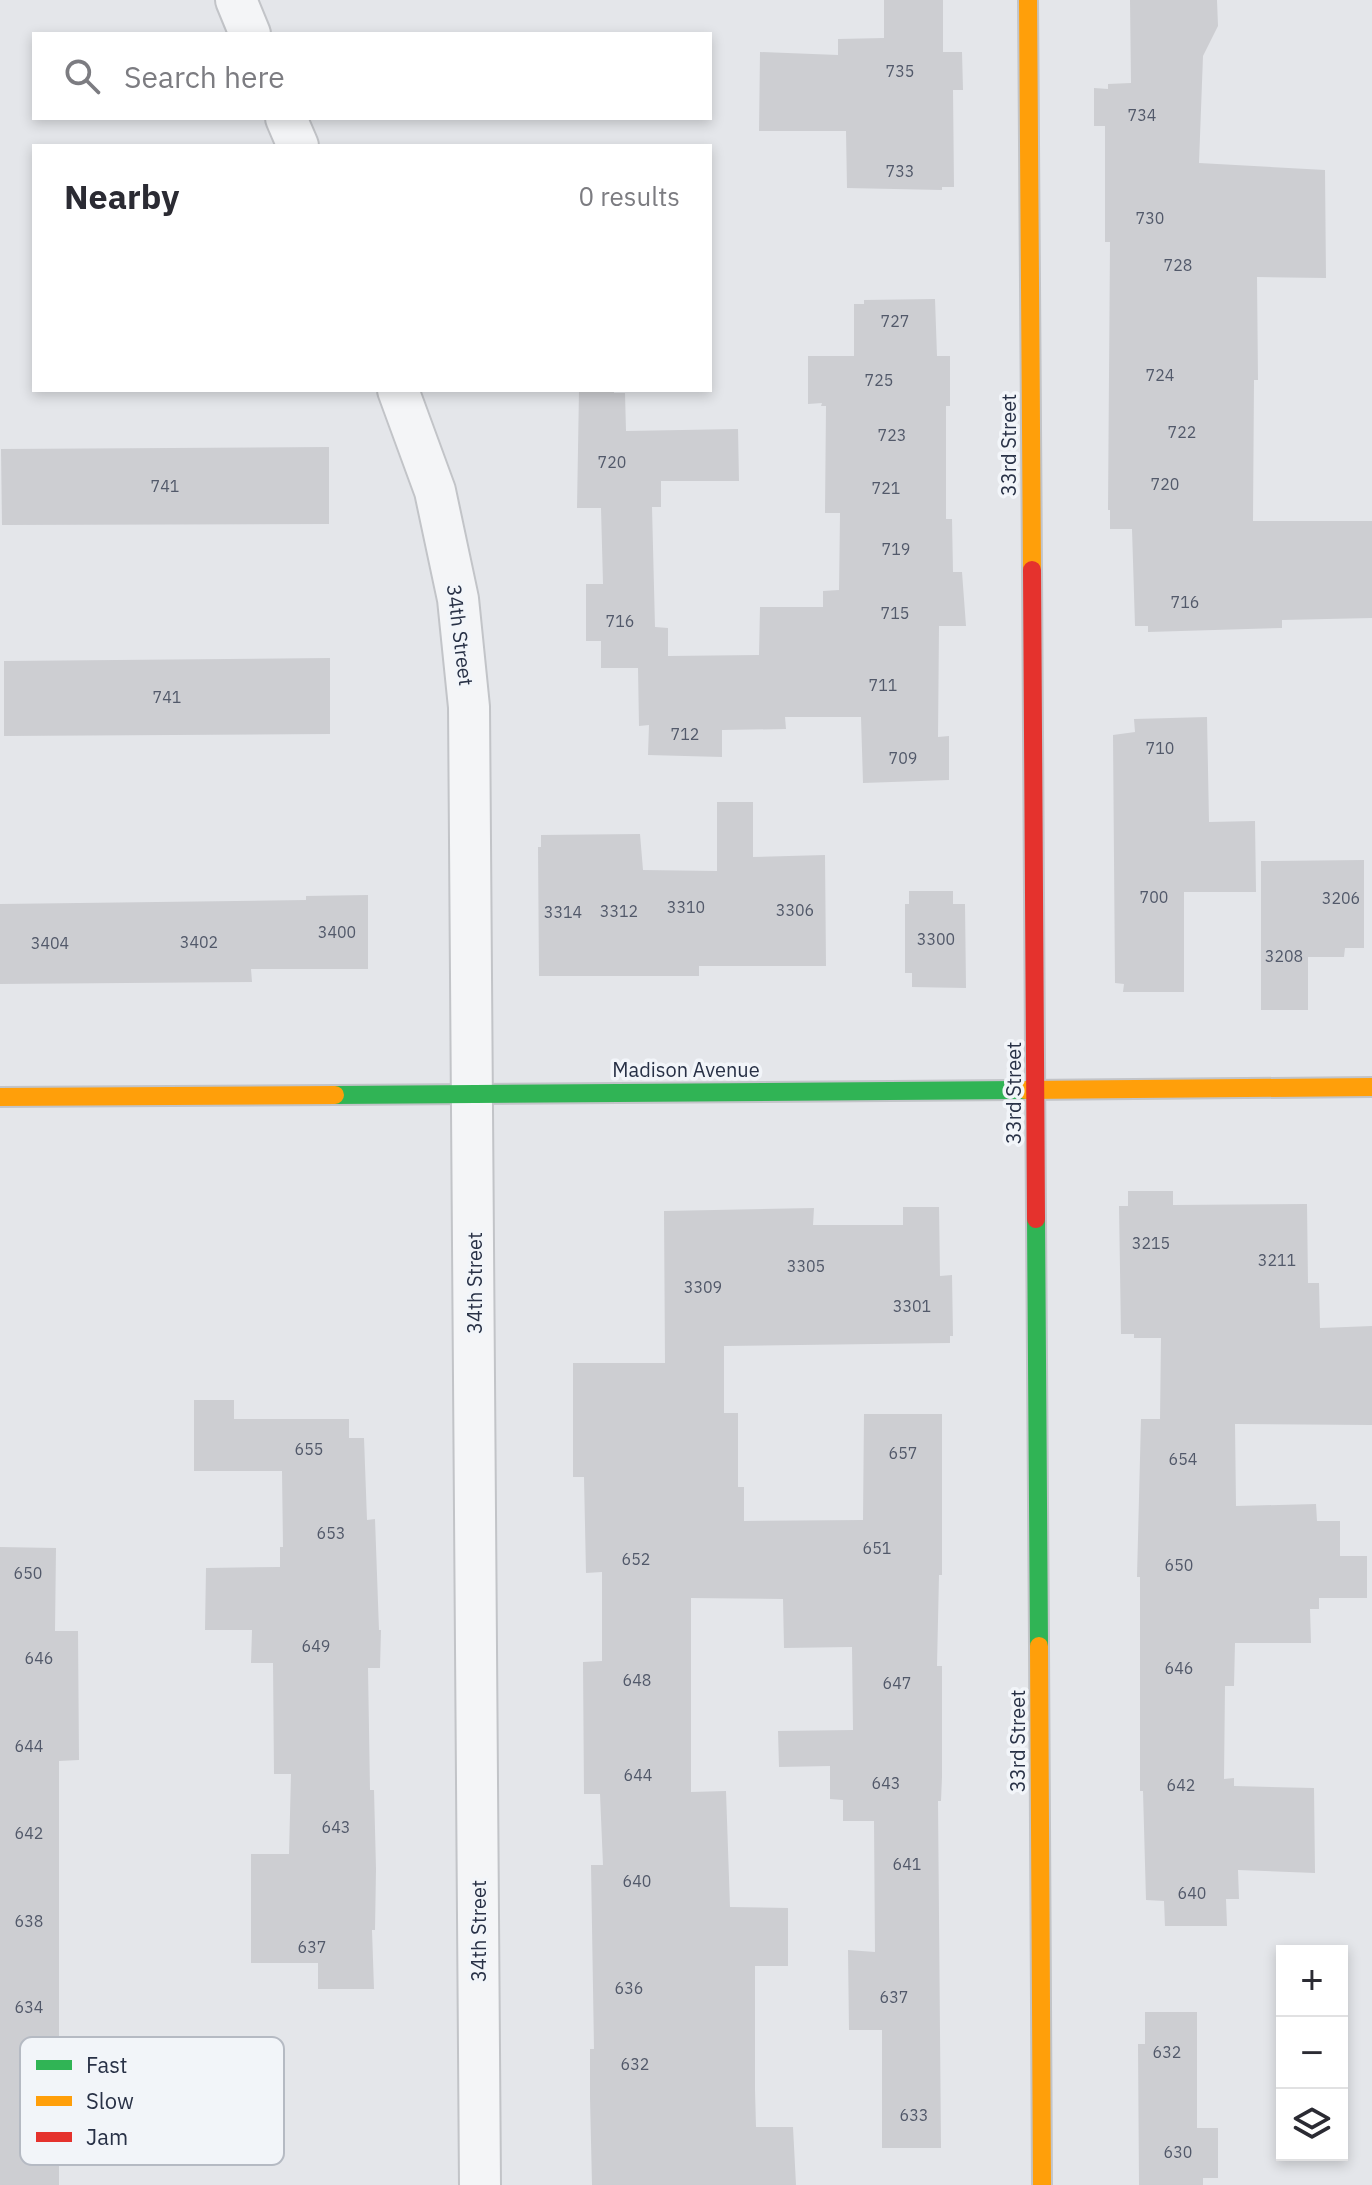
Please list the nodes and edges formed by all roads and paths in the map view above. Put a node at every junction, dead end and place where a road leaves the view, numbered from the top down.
1 (236, 0) edge
2 (1028, 0) edge
3 (249, 32) edge
4 (287, 120) edge
5 (297, 144) edge
6 (399, 392) edge
7 (1372, 1087) edge
8 (1036, 1090) junction
9 (473, 1094) junction
10 (0, 1097) edge
11 (480, 2185) edge
12 (1042, 2185) edge

1 - 3 street
2 - 8 street, 33rd Street
4 - 5 street
6 - 9 street, 34th Street
7 - 8 street, Madison Avenue
8 - 9 street, Madison Avenue
8 - 12 street, 33rd Street
9 - 10 street, Madison Avenue
9 - 11 street, 34th Street

